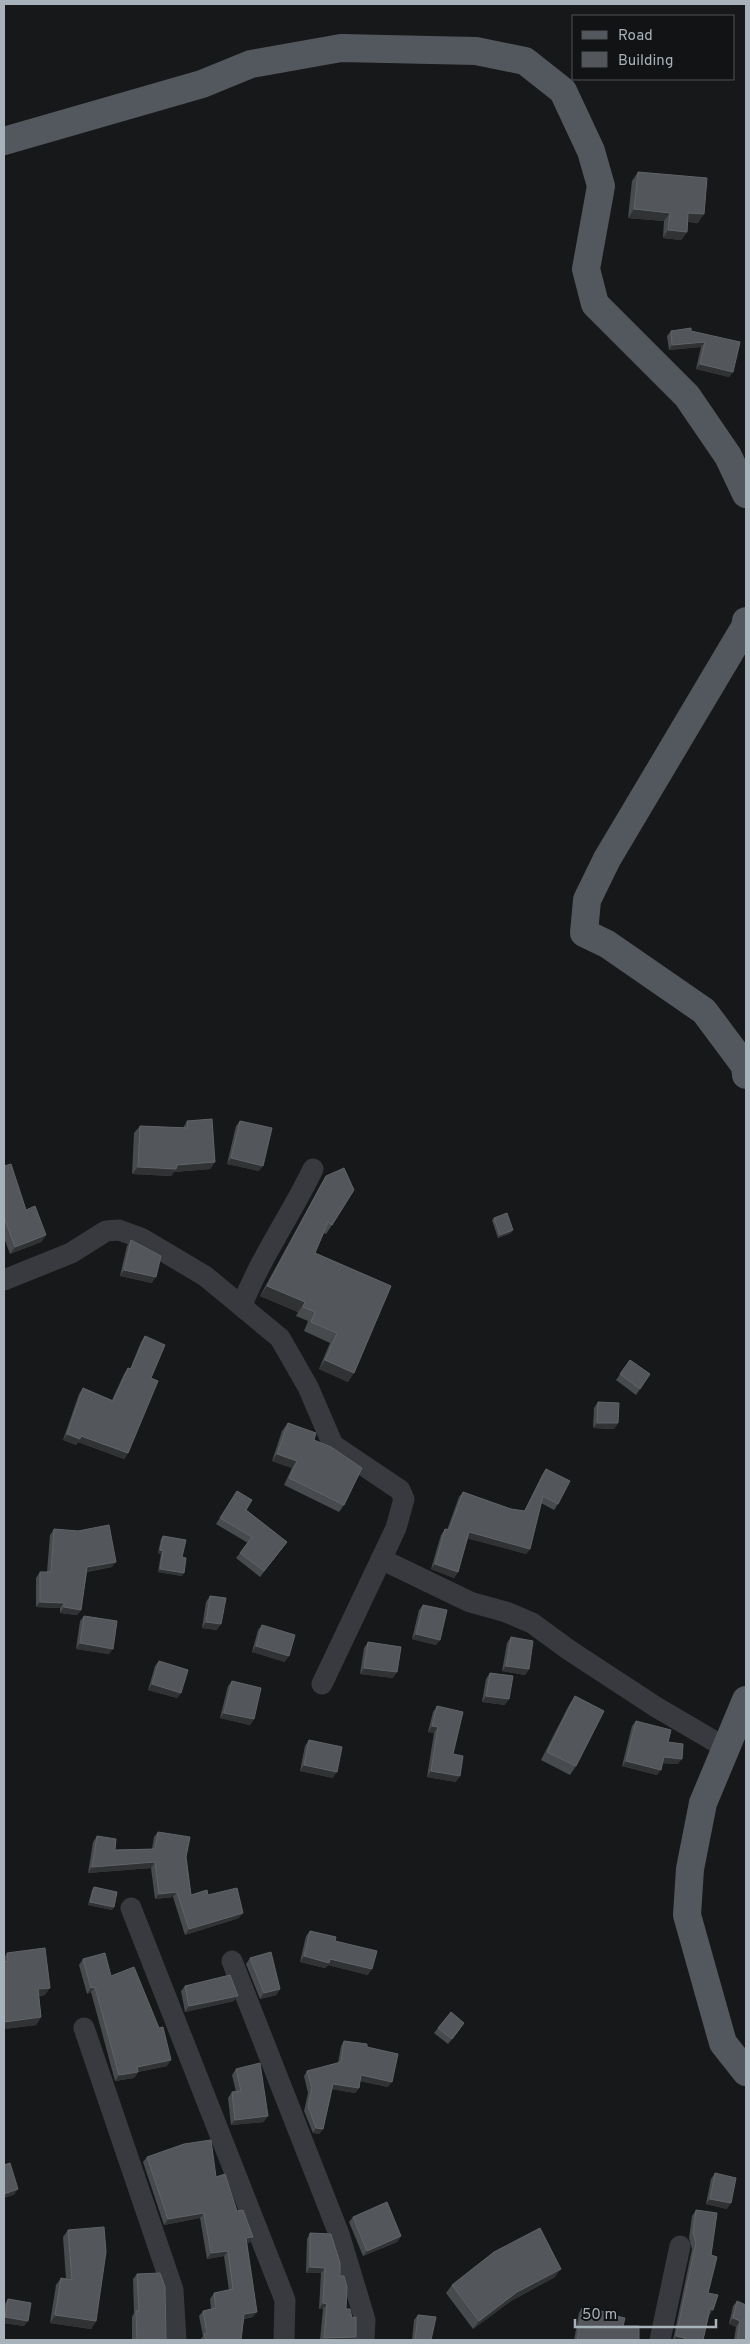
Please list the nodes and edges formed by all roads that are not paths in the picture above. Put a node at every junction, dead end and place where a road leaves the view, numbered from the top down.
1 (4, 141) edge
2 (746, 494) edge
3 (746, 621) edge
4 (746, 1075) edge
5 (313, 1169) dead end
6 (4, 1280) edge
7 (242, 1305) junction
8 (381, 1559) junction
9 (322, 1684) dead end
10 (746, 1700) edge
11 (726, 1748) junction
12 (131, 1908) dead end
13 (232, 1961) dead end
14 (84, 2028) dead end
15 (746, 2072) edge
16 (680, 2246) dead end
17 (176, 2340) edge
18 (284, 2340) edge
19 (364, 2340) edge
20 (660, 2340) edge

1 - 2 main road
3 - 4 main road
5 - 7 street
6 - 7 street
7 - 8 street
8 - 9 street
8 - 11 street
10 - 11 main road
11 - 15 main road
12 - 18 street
13 - 19 street
14 - 17 street
16 - 20 street

